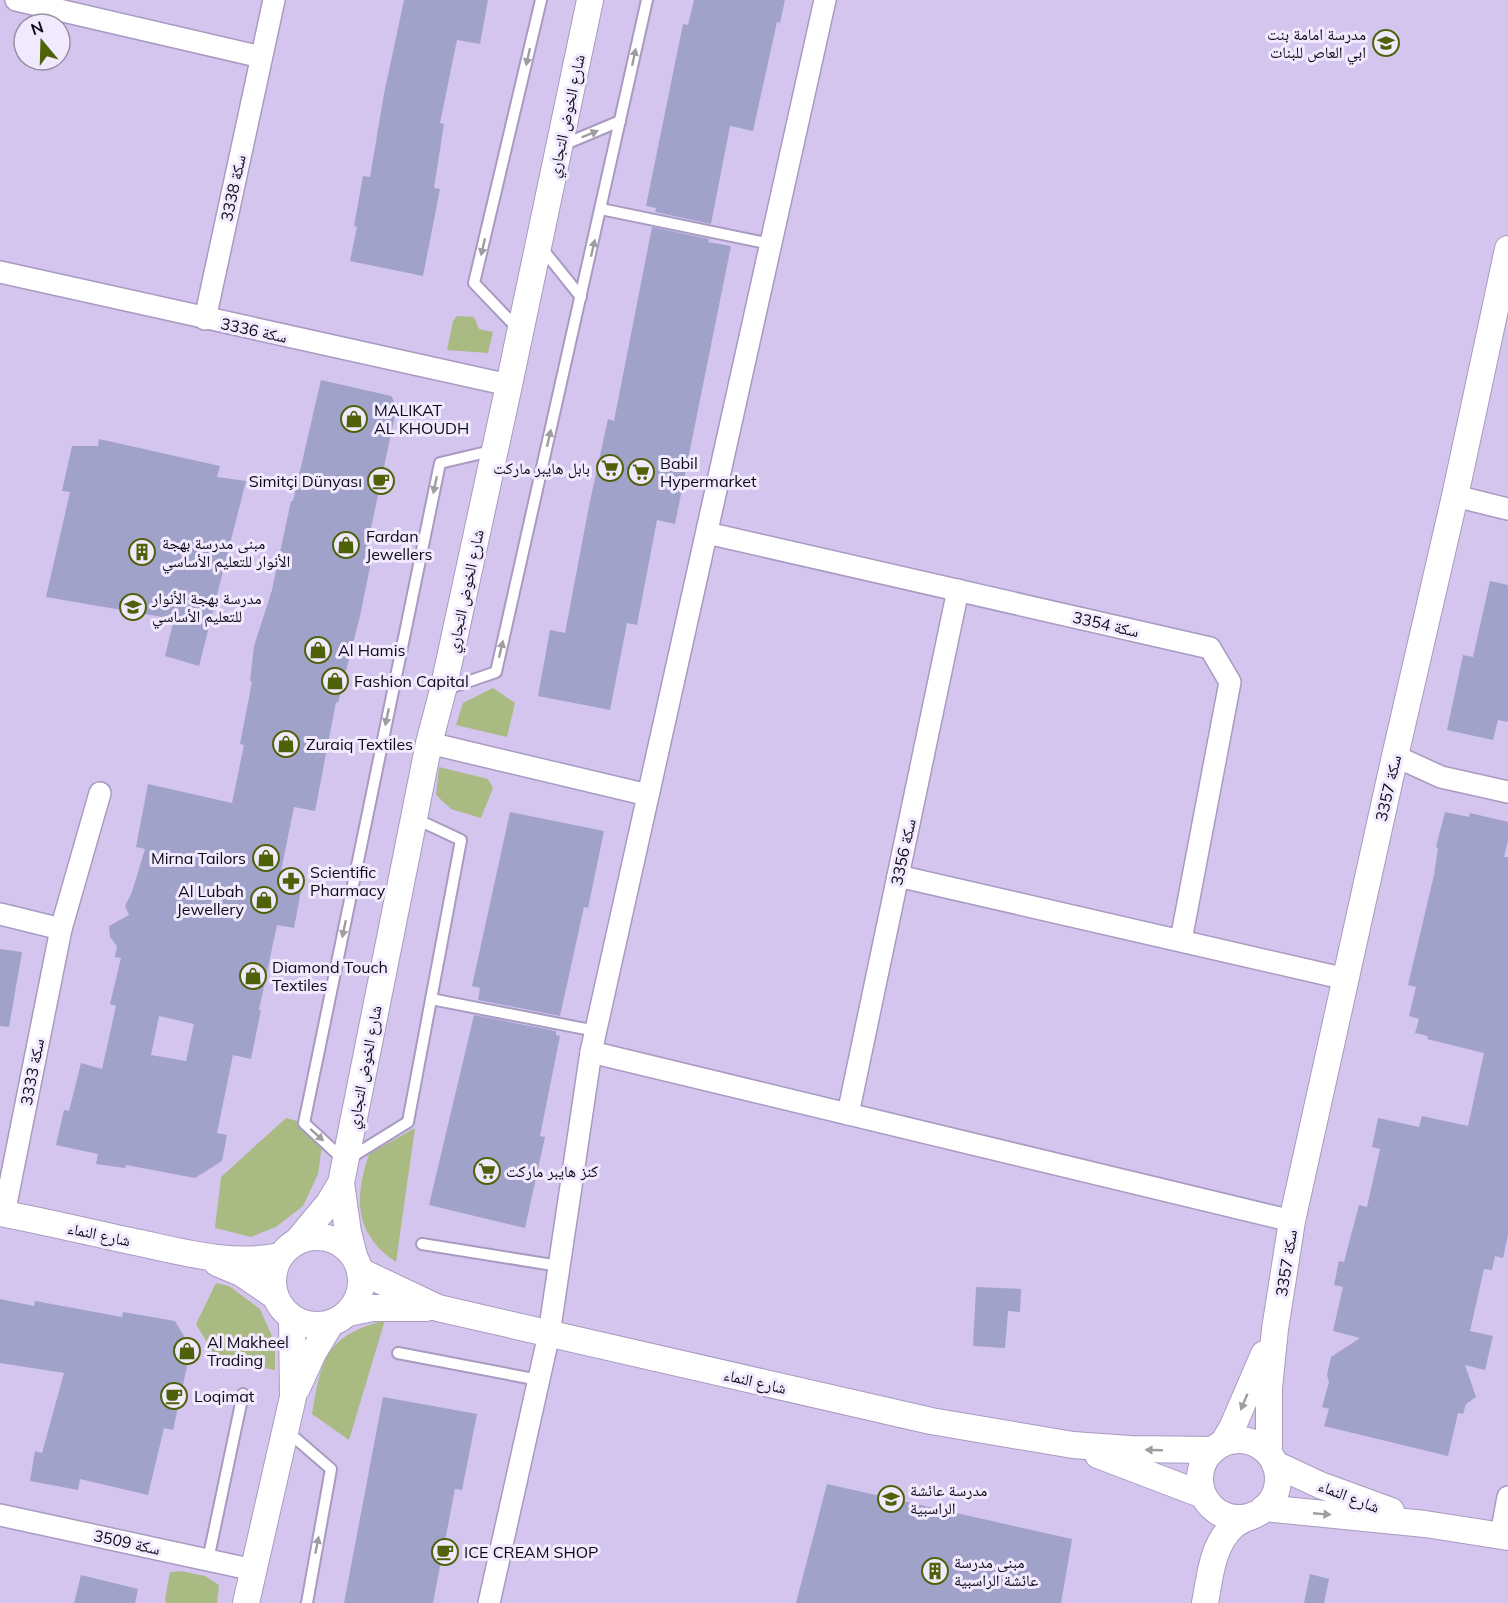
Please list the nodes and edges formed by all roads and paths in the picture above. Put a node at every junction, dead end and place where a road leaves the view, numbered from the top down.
1 (274, 0) edge
2 (541, 0) edge
3 (590, 0) edge
4 (647, 0) edge
5 (825, 0) edge
6 (27, 1) edge
7 (261, 57) junction
8 (620, 122) junction
9 (560, 146) junction
10 (602, 209) junction
11 (771, 244) junction
12 (539, 245) junction
13 (1508, 249) edge
14 (0, 272) edge
15 (581, 297) junction
16 (205, 319) junction
17 (521, 332) junction
18 (509, 385) junction
19 (495, 450) junction
20 (1455, 496) junction
21 (1508, 508) edge
22 (706, 532) junction
23 (958, 590) junction
24 (443, 690) junction
25 (429, 743) junction
26 (1395, 756) junction
27 (1508, 792) edge
28 (100, 793) dead end
29 (648, 795) junction
30 (414, 818) junction
31 (898, 876) junction
32 (0, 914) edge
33 (61, 929) junction
34 (1180, 940) junction
35 (1346, 979) junction
36 (431, 999) junction
37 (596, 1031) junction
38 (591, 1052) junction
39 (848, 1114) junction
40 (343, 1172) junction
41 (2, 1213) edge
42 (1292, 1221) junction
43 (299, 1239) junction
44 (422, 1244) dead end
45 (197, 1255) junction
46 (280, 1256) junction
47 (357, 1264) junction
48 (559, 1266) junction
49 (275, 1296) junction
50 (438, 1308) junction
51 (292, 1318) junction
52 (339, 1318) junction
53 (1275, 1329) junction
54 (549, 1334) junction
55 (398, 1353) dead end
56 (539, 1380) junction
57 (243, 1394) dead end
58 (293, 1397) junction
59 (286, 1430) junction
60 (1073, 1445) junction
61 (1218, 1447) junction
62 (1272, 1459) junction
63 (1508, 1497) edge
64 (1206, 1500) junction
65 (1259, 1511) junction
66 (0, 1515) edge
67 (1425, 1524) junction
68 (1504, 1536) edge
69 (1214, 1558) junction
70 (208, 1560) junction
71 (254, 1570) junction
72 (246, 1603) edge
73 (307, 1603) edge
74 (489, 1603) edge
75 (1205, 1603) edge

1 - 7 street, سكة 3338
2 -> 17 lane
3 - 9 street, شارع الخوض التجاري
8 -> 4 lane
5 - 11 street
6 - 7 street
7 - 16 street, سكة 3338
9 -> 8 lane
8 - 10 lane
9 - 12 street, شارع الخوض التجاري
10 - 11 lane
15 -> 10 lane
11 - 22 street
12 - 15 lane
12 - 17 street, شارع الخوض التجاري
13 - 20 street, سكة 3357
14 - 16 street, سكة 3336
24 -> 15 lane
16 - 18 street, سكة 3336
17 - 18 street, شارع الخوض التجاري
18 - 19 street, شارع الخوض التجاري
19 - 24 street, شارع الخوض التجاري
19 -> 40 lane
20 - 21 street
20 - 26 street, سكة 3357
22 - 23 street, سكة 3354
22 - 29 street
23 - 31 street, سكة 3356
23 - 34 street, سكة 3354
24 - 25 street, شارع الخوض التجاري
25 - 29 street
25 - 30 street, شارع الخوض التجاري
26 - 27 street
26 - 35 street, سكة 3357
28 - 33 street, سكة 3333
29 - 37 street
30 - 36 lane
30 - 40 street, شارع الخوض التجاري
31 - 34 street
31 - 39 street, سكة 3356
32 - 33 street
33 - 41 street, سكة 3333
34 - 35 street
35 - 42 street, سكة 3357
36 - 37 lane
36 - 40 lane
37 - 38 street
38 - 39 street
38 - 48 street
39 - 42 street
40 - 43 street, شارع الخوض التجاري
40 - 47 street, شارع الخوض التجاري
41 - 45 street, شارع النماء
42 - 53 street, سكة 3357
43 - 46 street
43 - 47 street
44 - 48 lane
45 - 46 street, شارع النماء
45 - 49 street, شارع النماء
46 - 49 street
47 - 50 street, شارع النماء
47 - 52 street
48 - 54 street
49 - 51 street
50 - 52 street, شارع النماء
50 - 54 street, شارع النماء
51 - 52 street
51 - 58 street
52 - 58 street
53 -> 61 street, سكة 3357
53 - 62 street, سكة 3357
54 - 56 street
54 - 60 street, شارع النماء
55 - 56 lane
56 - 74 street
57 - 70 lane
58 - 59 street
59 - 71 street
73 -> 59 lane
61 -> 60 street, شارع النماء
60 - 64 street, شارع النماء
61 - 62 street
61 - 64 street
62 - 65 street
62 - 67 street, شارع النماء
63 - 68 street
64 - 65 street
64 - 69 street
65 -> 67 street, شارع النماء
65 - 69 street
66 - 70 street, سكة 3509
67 - 68 street, شارع النماء
69 - 75 street
70 - 71 street, سكة 3509
71 - 72 street

